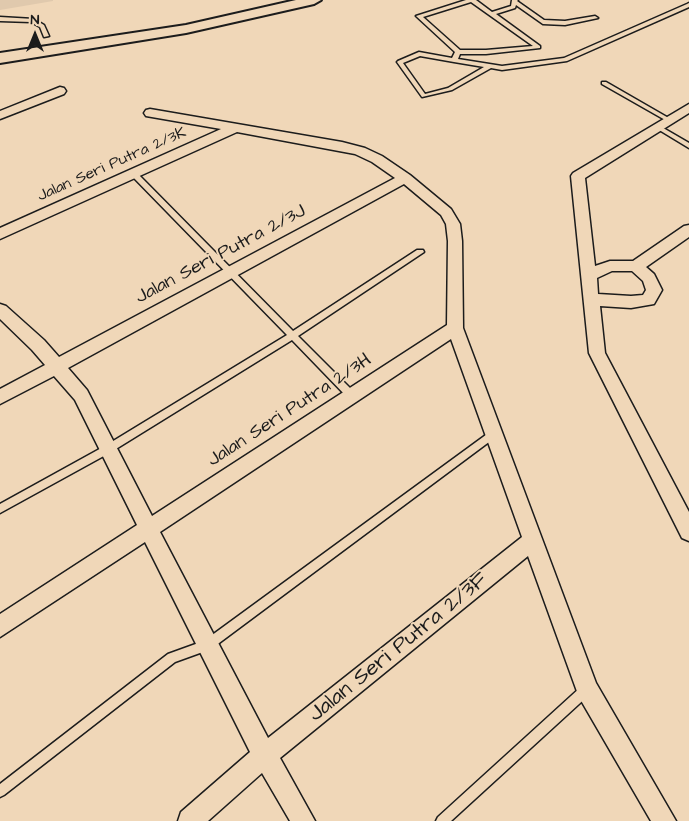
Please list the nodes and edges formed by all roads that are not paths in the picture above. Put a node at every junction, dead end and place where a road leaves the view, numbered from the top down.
1 (254, 0) edge
2 (314, 0) edge
3 (472, 0) edge
4 (515, 1) edge
5 (689, 5) edge
6 (209, 9) dead end
7 (492, 14) junction
8 (595, 18) dead end
9 (0, 19) edge
10 (51, 35) joint
11 (30, 38) dead end
12 (458, 52) junction
13 (0, 58) edge
14 (454, 60) junction
15 (490, 66) junction
16 (604, 83) dead end
17 (60, 91) dead end
18 (689, 108) edge
19 (150, 113) dead end
20 (0, 115) edge
21 (663, 124) junction
22 (237, 127) junction
23 (689, 146) edge
24 (134, 174) junction
25 (405, 178) junction
26 (689, 230) edge
27 (0, 234) edge
28 (420, 252) dead end
29 (636, 266) junction
30 (233, 273) junction
31 (589, 275) junction
32 (591, 299) junction
33 (0, 310) edge
34 (455, 328) junction
35 (293, 335) junction
36 (56, 366) junction
37 (352, 396) junction
38 (0, 397) edge
39 (494, 433) junction
40 (108, 449) junction
41 (0, 509) edge
42 (149, 529) junction
43 (689, 532) edge
44 (533, 540) junction
45 (0, 626) edge
46 (207, 645) junction
47 (587, 688) junction
48 (265, 755) junction
49 (0, 791) edge
50 (190, 821) edge
51 (303, 821) edge
52 (442, 821) edge
53 (664, 821) edge

1 - 6 street
2 - 13 street
3 - 7 lane
3 - 12 lane
4 - 7 lane
4 - 8 lane
5 - 15 lane
7 - 12 lane
9 - 10 lane
10 - 11 street
12 - 14 lane
14 - 15 lane
14 - 15 lane
16 - 21 lane
17 - 20 street
18 - 21 street
19 - 22 street
21 - 23 lane
21 - 31 street
22 - 24 street, Jalan Seri Putra 2/3K
22 - 25 street
24 - 27 street, Jalan Seri Putra 2/3K
24 - 30 lane
25 - 30 street, Jalan Seri Putra 2/3J
25 - 34 street
26 - 29 street
28 - 35 lane
29 - 31 street
29 - 32 street
30 - 35 lane
30 - 36 street, Jalan Seri Putra 2/3J
31 - 32 street
32 - 43 street
33 - 36 street
34 - 37 street, Jalan Seri Putra 2/3H
34 - 39 street
35 - 37 lane
35 - 40 lane
36 - 38 street, Jalan Seri Putra 2/3J
36 - 40 street
37 - 42 street, Jalan Seri Putra 2/3H
39 - 44 street
39 - 46 lane
40 - 41 lane
40 - 42 street
42 - 45 street, Jalan Seri Putra 2/3H
42 - 46 street
44 - 47 street
44 - 48 street, Jalan Seri Putra 2/3F
46 - 48 street
46 - 49 lane
47 - 52 lane
47 - 53 street
48 - 50 street, Jalan Seri Putra 2/3F
48 - 51 street

